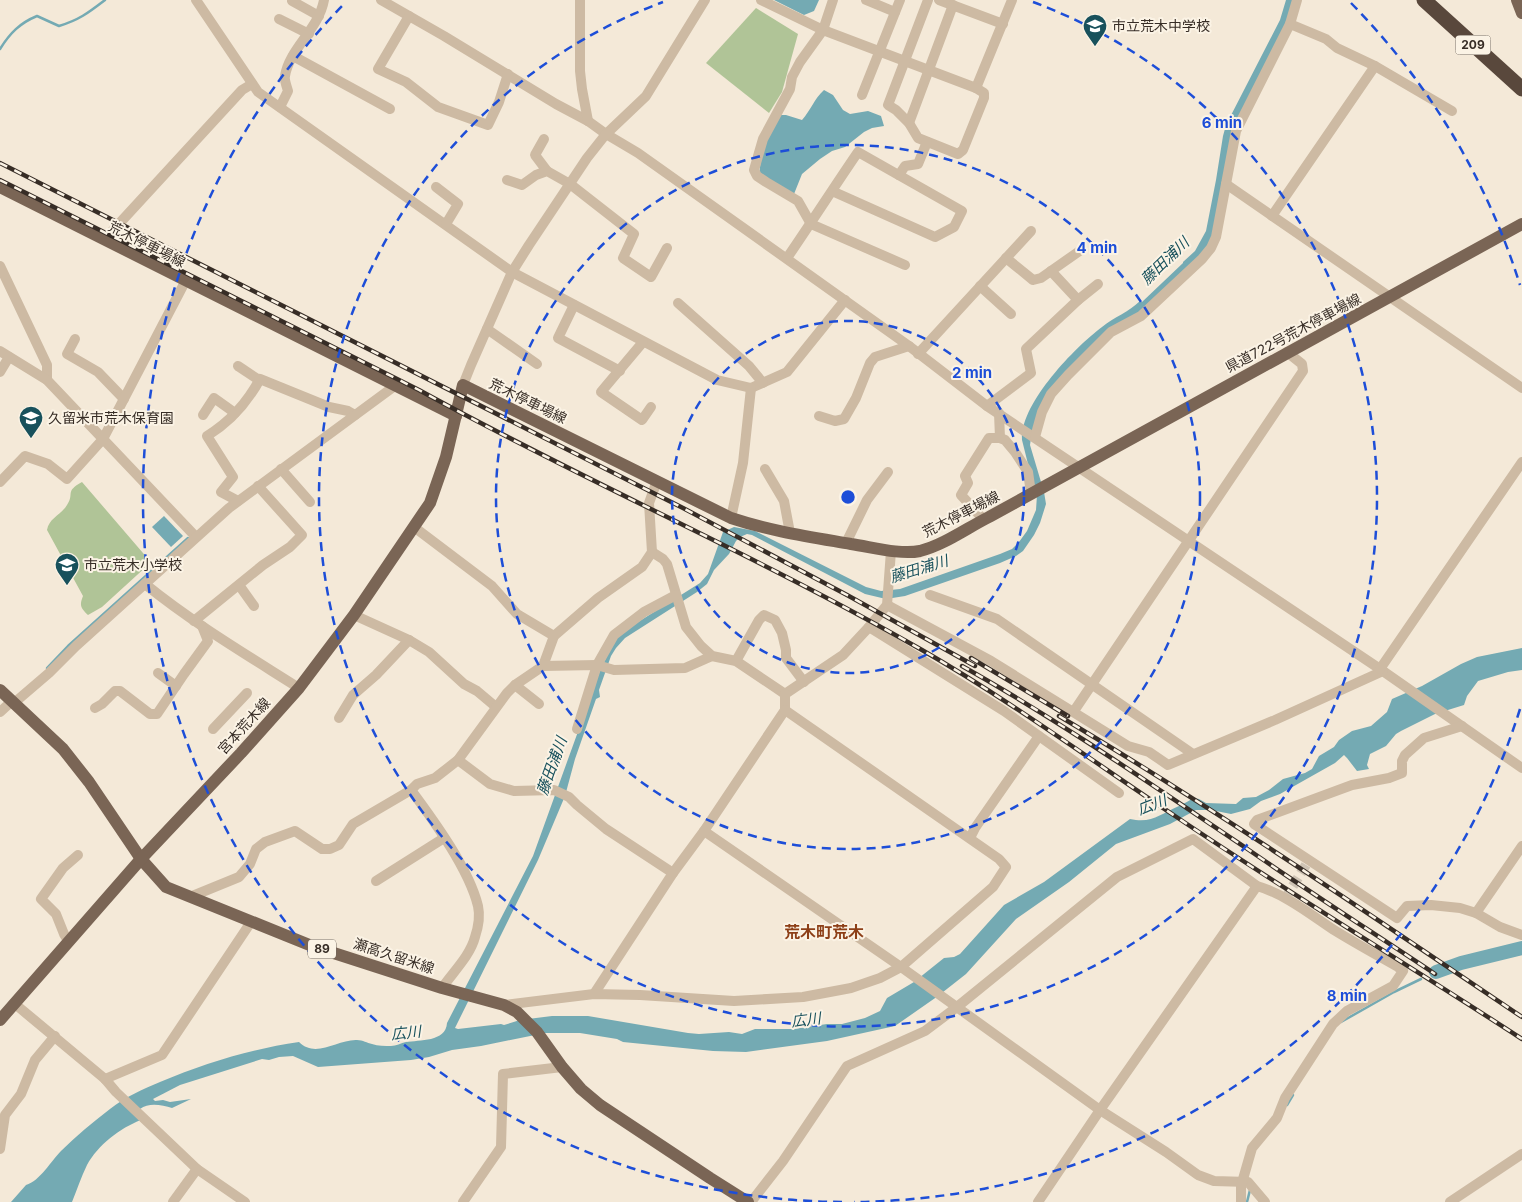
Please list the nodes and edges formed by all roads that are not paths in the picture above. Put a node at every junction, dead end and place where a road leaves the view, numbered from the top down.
1 (196, 0) edge
2 (324, 0) edge
3 (382, 0) edge
4 (580, 0) edge
5 (705, 0) edge
6 (761, 0) edge
7 (833, 0) edge
8 (866, 0) edge
9 (900, 0) edge
10 (928, 0) edge
11 (939, 0) edge
12 (1012, 0) edge
13 (1296, 0) edge
14 (1424, 0) edge
15 (1517, 0) edge
16 (292, 1) edge
17 (953, 6) junction
18 (895, 12) junction
19 (1522, 13) edge
20 (319, 16) junction
21 (409, 16) junction
22 (279, 19) dead end
23 (1003, 24) junction
24 (1290, 24) junction
25 (823, 30) junction
26 (309, 34) junction
27 (880, 52) junction
28 (293, 56) junction
29 (905, 61) junction
30 (1375, 66) junction
31 (929, 70) junction
32 (508, 74) junction
33 (252, 84) junction
34 (976, 88) junction
35 (1522, 90) edge
36 (862, 95) dead end
37 (280, 107) junction
38 (390, 109) dead end
39 (1452, 111) dead end
40 (588, 121) junction
41 (909, 123) junction
42 (606, 134) junction
43 (544, 139) dead end
44 (927, 142) junction
45 (547, 170) junction
46 (899, 175) junction
47 (507, 180) dead end
48 (570, 184) junction
49 (1226, 184) junction
50 (0, 187) edge
51 (436, 187) dead end
52 (832, 191) junction
53 (1272, 216) junction
54 (446, 224) junction
55 (811, 224) junction
56 (1522, 224) edge
57 (1031, 231) dead end
58 (105, 240) junction
59 (667, 248) dead end
60 (1081, 250) dead end
61 (787, 258) junction
62 (1006, 258) junction
63 (905, 265) dead end
64 (0, 266) edge
65 (1051, 271) junction
66 (512, 272) junction
67 (186, 280) junction
68 (1098, 284) dead end
69 (980, 286) junction
70 (1390, 298) junction
71 (845, 300) junction
72 (1078, 300) junction
73 (678, 304) dead end
74 (574, 305) junction
75 (1011, 314) dead end
76 (487, 329) junction
77 (74, 339) dead end
78 (643, 342) junction
79 (909, 346) junction
80 (0, 351) edge
81 (1287, 352) junction
82 (918, 354) junction
83 (9, 357) junction
84 (537, 364) dead end
85 (238, 366) dead end
86 (620, 371) junction
87 (0, 372) edge
88 (47, 380) junction
89 (259, 380) junction
90 (763, 383) junction
91 (396, 385) junction
92 (463, 385) junction
93 (751, 388) junction
94 (1522, 388) edge
95 (124, 399) junction
96 (987, 406) junction
97 (651, 408) dead end
98 (235, 413) junction
99 (203, 414) dead end
100 (999, 414) junction
101 (355, 415) junction
102 (456, 416) junction
103 (820, 416) dead end
104 (1035, 437) junction
105 (1000, 438) junction
106 (103, 439) junction
107 (1522, 462) edge
108 (1079, 468) junction
109 (281, 469) junction
110 (765, 469) dead end
111 (888, 472) dead end
112 (1, 480) edge
113 (657, 481) junction
114 (258, 486) junction
115 (1031, 493) junction
116 (238, 501) junction
117 (310, 502) dead end
118 (731, 518) junction
119 (984, 520) junction
120 (414, 527) junction
121 (790, 533) junction
122 (196, 537) junction
123 (1189, 542) junction
124 (846, 543) junction
125 (891, 551) junction
126 (652, 552) junction
127 (145, 584) junction
128 (239, 585) junction
129 (676, 595) junction
130 (930, 595) dead end
131 (887, 605) junction
132 (254, 606) dead end
133 (354, 615) junction
134 (198, 623) junction
135 (869, 627) junction
136 (554, 636) junction
137 (409, 640) junction
138 (712, 656) junction
139 (736, 661) junction
140 (598, 665) junction
141 (543, 666) junction
142 (1383, 671) junction
143 (158, 673) dead end
144 (804, 682) junction
145 (515, 684) junction
146 (1092, 684) junction
147 (176, 686) junction
148 (298, 688) junction
149 (0, 690) edge
150 (247, 693) dead end
151 (785, 694) junction
152 (13, 702) junction
153 (539, 704) dead end
154 (496, 707) junction
155 (95, 708) dead end
156 (784, 710) junction
157 (1074, 711) junction
158 (0, 712) edge
159 (339, 718) dead end
160 (1462, 726) junction
161 (213, 729) dead end
162 (577, 730) dead end
163 (1039, 736) junction
164 (1193, 754) junction
165 (458, 760) junction
166 (1522, 768) edge
167 (411, 790) junction
168 (1119, 793) dead end
169 (704, 831) junction
170 (444, 838) junction
171 (970, 838) junction
172 (1522, 846) edge
173 (78, 855) dead end
174 (141, 859) junction
175 (673, 874) junction
176 (376, 881) dead end
177 (1257, 886) junction
178 (190, 897) junction
179 (1476, 913) junction
180 (251, 922) junction
181 (1522, 935) edge
182 (69, 942) junction
183 (904, 968) junction
184 (442, 988) junction
185 (594, 994) junction
186 (15, 1004) junction
187 (953, 1004) junction
188 (504, 1005) junction
189 (0, 1020) edge
190 (54, 1036) junction
191 (558, 1062) junction
192 (105, 1079) junction
193 (1100, 1110) junction
194 (0, 1149) edge
195 (1522, 1154) edge
196 (197, 1168) junction
197 (1242, 1181) junction
198 (174, 1202) edge
199 (245, 1202) edge
200 (463, 1202) edge
201 (750, 1202) edge
202 (1038, 1202) edge
203 (1241, 1202) edge
204 (1264, 1202) edge
205 (1450, 1202) edge

1 - 33 street
2 - 20 street
3 - 21 street
4 - 40 street
5 - 42 street
6 - 25 street
7 - 25 street
8 - 18 street
9 - 18 street
10 - 29 street
11 - 17 street
12 - 23 street
13 - 24 street
14 - 35 highway, 209
15 - 19 main road
16 - 20 street
17 - 23 street
17 - 31 street
18 - 27 street
20 - 26 street
21 - 32 street
21 - 32 street
22 - 26 street
23 - 34 street
24 - 30 street
24 - 49 street
25 - 27 street
25 - 55 street
26 - 28 street
27 - 29 street
27 - 36 street
28 - 37 street
28 - 38 street
29 - 31 street
29 - 41 street
30 - 39 street
30 - 53 street
31 - 34 street
31 - 41 street
32 - 40 street
33 - 37 street
33 - 58 street
34 - 44 street
37 - 54 street
40 - 42 street
41 - 44 street
42 - 48 street
42 - 61 street
43 - 45 street
44 - 46 street
45 - 47 street
45 - 48 street
46 - 52 street
46 - 52 street
48 - 59 street
48 - 66 street
49 - 53 street
49 - 104 street
50 - 58 main road, 荒木停車場線
51 - 54 street
52 - 55 street
53 - 70 street
54 - 66 street
55 - 61 street
55 - 63 street
56 - 70 main road, 県道722号荒木停車場線
57 - 62 street
58 - 67 main road, 荒木停車場線
60 - 65 street
61 - 71 street
62 - 65 street
62 - 69 street
64 - 88 street
65 - 72 street
66 - 74 street
66 - 76 street
67 - 91 main road, 荒木停車場線
67 - 95 street
68 - 72 street
69 - 75 street
69 - 82 street
70 - 81 main road, 県道722号荒木停車場線
70 - 94 street
71 - 79 street
71 - 90 street
72 - 96 street
73 - 90 street
74 - 78 street
74 - 86 street
76 - 84 street
76 - 92 street
77 - 95 street
78 - 86 street
78 - 93 street
79 - 82 street
79 - 103 street
80 - 83 street
81 - 108 main road, 県道722号荒木停車場線
81 - 123 street
82 - 96 street
83 - 87 street
83 - 88 street
85 - 89 street
86 - 97 street
88 - 106 street
89 - 98 street
89 - 101 street
90 - 93 street
91 - 101 street
91 - 102 main road, 荒木停車場線
92 - 102 main road
92 - 113 main road, 荒木停車場線
93 - 118 street
95 - 106 street
96 - 100 street
98 - 99 street
98 - 116 street
100 - 104 street
100 - 105 street
101 - 109 street
102 - 120 main road, 宮本荒木線
104 - 108 street
105 - 115 street
105 - 119 street
106 - 112 street
106 - 122 street
107 - 142 street
108 - 115 main road, 荒木停車場線
108 - 123 street
109 - 114 street
109 - 117 street
110 - 121 street
111 - 124 street
113 - 118 main road, 荒木停車場線
113 - 126 street
114 - 116 street
114 - 128 street
115 - 119 main road, 荒木停車場線
116 - 122 street
118 - 121 main road, 荒木停車場線
119 - 125 main road, 荒木停車場線
120 - 133 main road, 宮本荒木線
120 - 136 street
121 - 124 main road, 荒木停車場線
122 - 127 street
123 - 142 street
123 - 146 street
124 - 125 main road, 荒木停車場線
125 - 131 street
126 - 129 street
126 - 136 street
127 - 134 street
127 - 152 street
128 - 132 street
128 - 134 street
129 - 138 street
129 - 140 street
130 - 146 street
131 - 135 street
131 - 157 street
133 - 137 street
133 - 148 main road, 宮本荒木線
134 - 147 street
134 - 148 street
135 - 144 street
135 - 163 street
136 - 141 street
137 - 154 street
137 - 159 street
138 - 139 street
138 - 140 street
139 - 144 street
139 - 151 street
140 - 141 street
140 - 162 street
141 - 145 street
142 - 160 street
142 - 164 street
143 - 147 street
144 - 151 street
145 - 153 street
145 - 154 street
146 - 157 street
146 - 164 street
147 - 155 street
148 - 174 main road, 宮本荒木線
149 - 152 main road, 瀬高久留米線 / 89
150 - 161 street
151 - 156 street
152 - 158 street
152 - 174 main road, 瀬高久留米線 / 89
154 - 165 street
156 - 169 street
156 - 171 street
157 - 164 street
160 - 166 street
160 - 179 street
163 - 168 street
163 - 171 street
165 - 167 street
165 - 175 street
167 - 170 street
167 - 178 street
169 - 175 street
169 - 183 street
170 - 176 street
170 - 184 street
171 - 183 street
172 - 179 street
173 - 182 street
174 - 178 main road, 瀬高久留米線 / 89
174 - 182 main road, 宮本荒木線
175 - 185 street
177 - 187 street
177 - 193 street
177 - 197 street
178 - 180 main road, 瀬高久留米線 / 89
179 - 181 street
180 - 184 main road, 瀬高久留米線 / 89
180 - 192 street
182 - 186 main road, 宮本荒木線
183 - 185 street
183 - 187 street
184 - 188 main road, 瀬高久留米線 / 89
185 - 188 street
186 - 189 main road, 宮本荒木線
186 - 190 street
187 - 193 street
187 - 201 street
188 - 191 main road, 瀬高久留米線 / 89
190 - 192 street
190 - 194 street
191 - 200 street
191 - 201 main road, 瀬高久留米線 / 89
192 - 196 street
193 - 197 street
193 - 202 street
195 - 205 street
196 - 198 street
196 - 199 street
197 - 203 street
197 - 204 street

